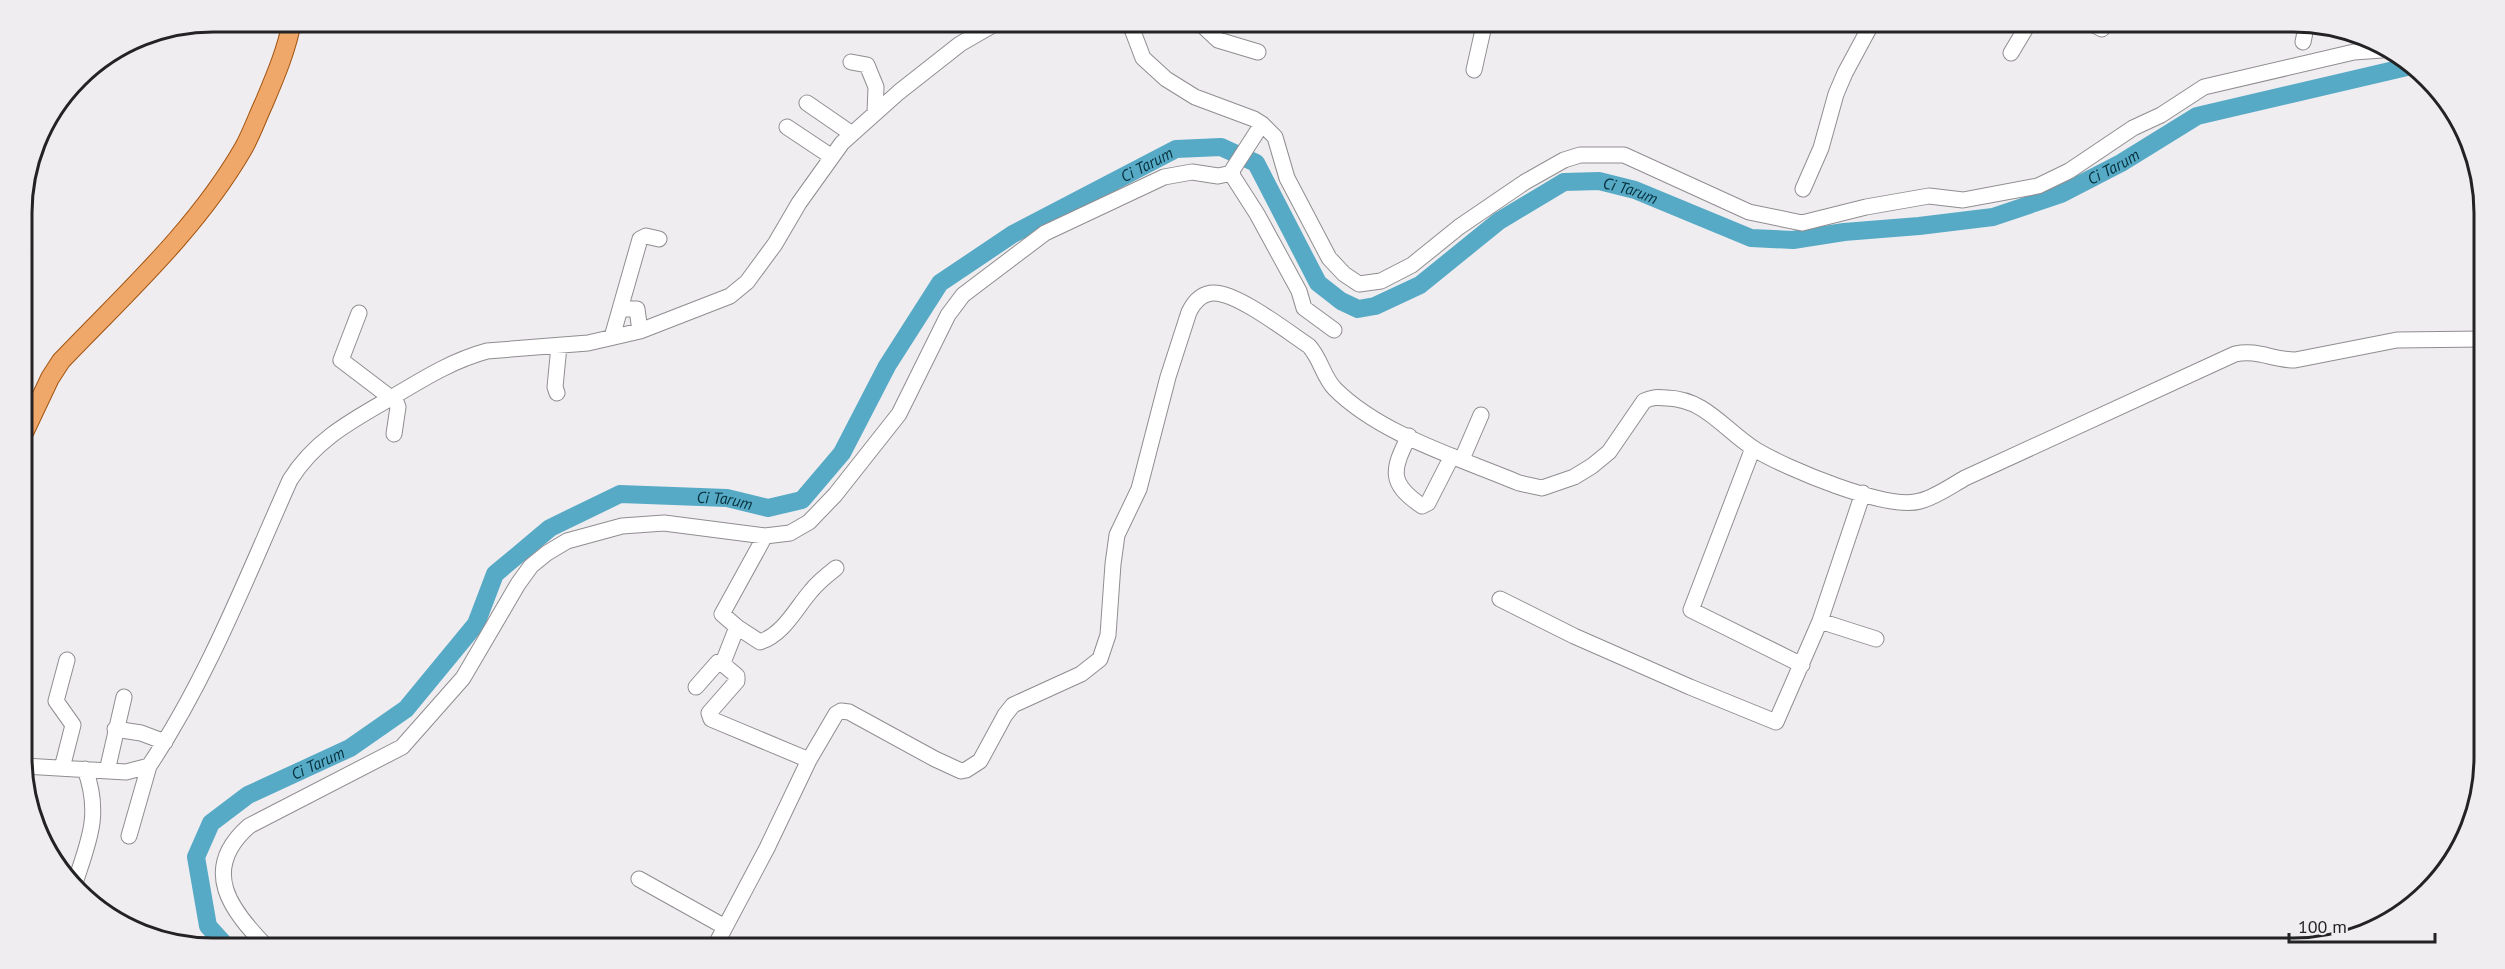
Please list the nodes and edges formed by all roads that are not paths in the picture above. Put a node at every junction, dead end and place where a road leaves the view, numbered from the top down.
1 (290, 32) edge
2 (981, 32) edge
3 (1133, 32) edge
4 (1210, 32) edge
5 (1483, 32) edge
6 (1867, 32) edge
7 (2023, 32) edge
8 (2305, 33) edge
9 (2304, 42) dead end
10 (2373, 51) edge
11 (1258, 52) dead end
12 (2011, 53) dead end
13 (851, 62) dead end
14 (1474, 70) dead end
15 (807, 103) dead end
16 (875, 113) junction
17 (1260, 126) junction
18 (787, 127) dead end
19 (852, 134) junction
20 (832, 157) junction
21 (1232, 171) junction
22 (1803, 189) dead end
23 (659, 239) dead end
24 (620, 309) junction
25 (358, 313) dead end
26 (1334, 330) dead end
27 (640, 331) junction
28 (612, 337) junction
29 (2474, 339) edge
30 (559, 346) junction
31 (557, 393) dead end
32 (392, 397) junction
33 (1480, 415) dead end
34 (32, 416) edge
35 (394, 434) dead end
36 (1409, 436) junction
37 (1753, 448) junction
38 (1457, 457) junction
39 (1863, 493) junction
40 (765, 536) junction
41 (836, 568) dead end
42 (1500, 599) dead end
43 (1820, 621) junction
44 (737, 627) junction
45 (1876, 639) dead end
46 (68, 660) dead end
47 (724, 660) junction
48 (1802, 665) junction
49 (696, 687) dead end
50 (124, 697) dead end
51 (115, 729) junction
52 (165, 742) junction
53 (809, 760) junction
54 (32, 766) edge
55 (149, 766) junction
56 (62, 768) junction
57 (85, 769) junction
58 (107, 771) junction
59 (129, 836) dead end
60 (77, 877) edge
61 (639, 879) dead end
62 (725, 927) junction
63 (258, 938) edge
64 (719, 938) edge

1 - 34 main road
2 - 16 street
3 - 17 street
4 - 11 street
5 - 14 street
6 - 22 street
7 - 12 street
8 - 9 street
10 - 17 street
13 - 16 street
15 - 19 street
16 - 19 street
17 - 21 street
18 - 20 street
19 - 20 street
20 - 27 street
21 - 26 street
21 - 40 street
23 - 24 street
24 - 27 street
24 - 28 street
25 - 32 street
27 - 28 street
28 - 30 street
29 - 39 street
30 - 31 street
30 - 32 street
32 - 35 street
32 - 52 street
33 - 38 street
36 - 38 street
36 - 38 street
36 - 53 street
37 - 38 street
37 - 39 street
37 - 48 street
39 - 43 street
40 - 44 street
40 - 63 street
41 - 44 street
42 - 48 street
43 - 45 street
43 - 48 street
44 - 47 street
46 - 56 street
47 - 49 street
47 - 53 street
50 - 51 street
51 - 52 street
51 - 58 street
52 - 55 street
53 - 62 street
54 - 56 street
55 - 58 street
55 - 59 street
56 - 57 street
57 - 58 street
57 - 60 street
61 - 62 street
62 - 64 street

